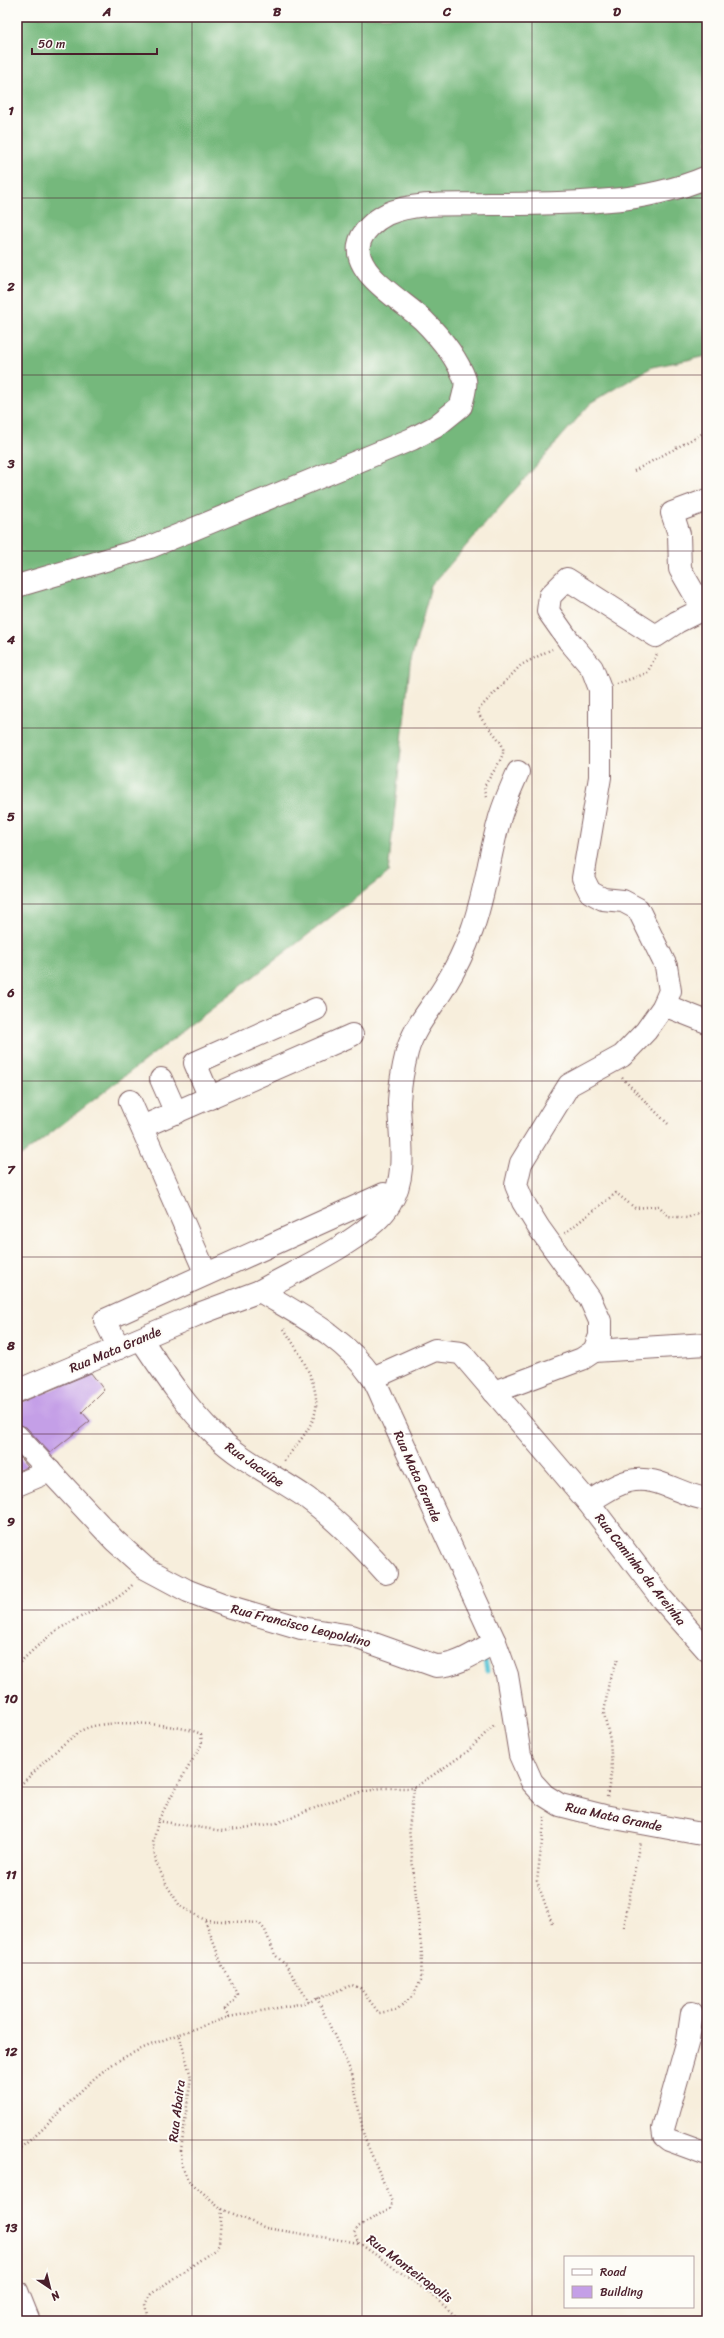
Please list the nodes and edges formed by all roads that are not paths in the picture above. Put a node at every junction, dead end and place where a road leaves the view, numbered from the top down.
1 (707, 177) edge
2 (707, 500) edge
3 (17, 586) edge
4 (705, 608) edge
5 (518, 772) dead end
6 (664, 1005) junction
7 (316, 1009) dead end
8 (707, 1022) edge
9 (352, 1035) dead end
10 (161, 1079) dead end
11 (210, 1098) junction
12 (130, 1101) dead end
13 (176, 1113) junction
14 (142, 1127) junction
15 (384, 1194) dead end
16 (206, 1274) junction
17 (260, 1291) junction
18 (141, 1339) junction
19 (707, 1344) edge
20 (119, 1348) junction
21 (594, 1351) junction
22 (373, 1378) junction
23 (17, 1391) edge
24 (494, 1392) junction
25 (17, 1436) edge
26 (50, 1471) junction
27 (17, 1485) edge
28 (581, 1495) junction
29 (707, 1499) edge
30 (386, 1573) dead end
31 (495, 1642) junction
32 (707, 1650) edge
33 (707, 1835) edge
34 (692, 2012) dead end
35 (707, 2154) edge
36 (17, 2291) edge
37 (29, 2321) edge

1 - 3 street
2 - 4 street
4 - 6 street
5 - 17 street
6 - 8 street
6 - 21 street
7 - 11 street
9 - 11 street
10 - 13 street
11 - 13 street
12 - 14 street
13 - 14 street
14 - 16 street
15 - 16 street
16 - 20 street
17 - 18 street, Rua Mata Grande
17 - 22 street, Rua Mata Grande
18 - 20 street, Rua Mata Grande
18 - 30 street, Rua Jacuípe
19 - 21 street
20 - 23 street, Rua Mata Grande
21 - 24 street
22 - 24 street, Rua Caminho da Areinha
22 - 31 street, Rua Mata Grande
24 - 28 street, Rua Caminho da Areinha
25 - 26 street, Rua Francisco Leopoldino
26 - 27 street
26 - 31 street, Rua Francisco Leopoldino
28 - 29 street
28 - 32 street, Rua Caminho da Areinha
31 - 33 street, Rua Mata Grande
34 - 35 street
36 - 37 street

